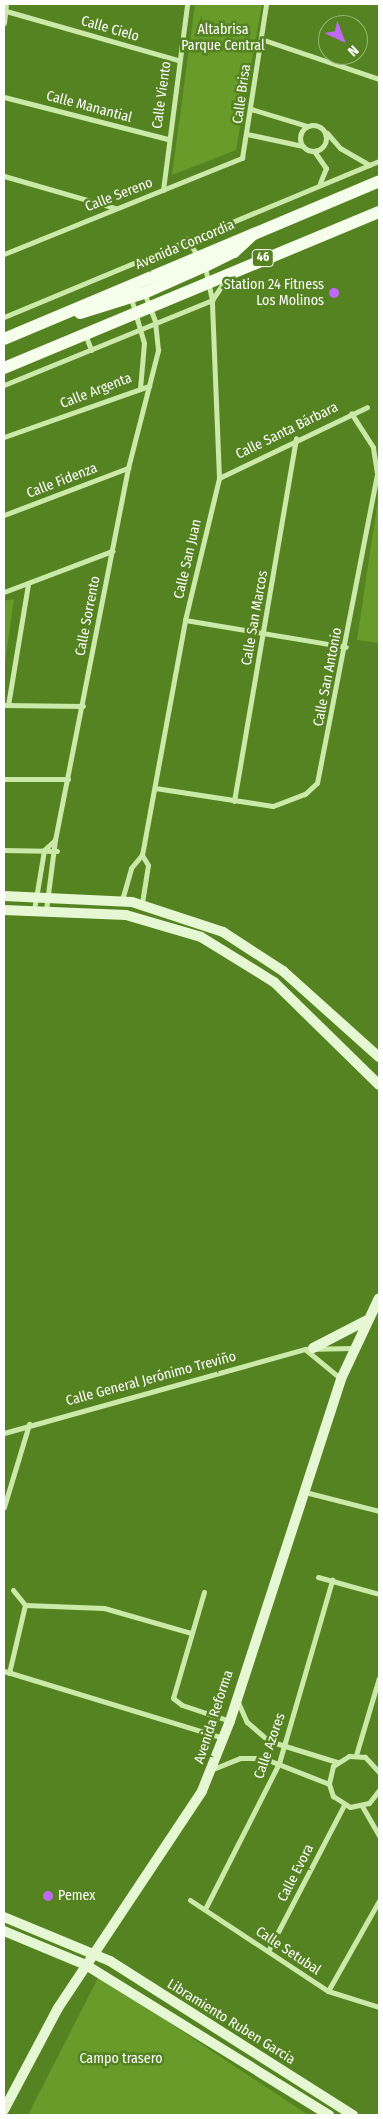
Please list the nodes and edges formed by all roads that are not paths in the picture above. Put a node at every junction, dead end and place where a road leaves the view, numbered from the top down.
1 (6, 4) edge
2 (187, 4) edge
3 (266, 4) edge
4 (6, 11) junction
5 (4, 23) edge
6 (261, 39) junction
7 (178, 60) junction
8 (379, 78) edge
9 (4, 97) edge
10 (251, 109) junction
11 (307, 126) junction
12 (325, 131) junction
13 (247, 134) junction
14 (168, 139) junction
15 (303, 146) junction
16 (314, 151) junction
17 (242, 158) joint
18 (379, 161) edge
19 (370, 165) junction
20 (4, 176) edge
21 (379, 181) edge
22 (320, 183) junction
23 (163, 190) junction
24 (116, 208) junction
25 (379, 212) edge
26 (254, 231) junction
27 (187, 239) junction
28 (4, 254) edge
29 (197, 255) junction
30 (205, 266) junction
31 (229, 272) junction
32 (209, 281) junction
33 (144, 293) junction
34 (131, 298) junction
35 (212, 300) junction
36 (142, 309) junction
37 (58, 316) junction
38 (4, 317) edge
39 (155, 321) junction
40 (140, 328) junction
41 (84, 332) junction
42 (4, 339) edge
43 (91, 350) junction
44 (4, 368) edge
45 (4, 385) edge
46 (149, 386) junction
47 (140, 389) junction
48 (144, 396) junction
49 (367, 407) dead end
50 (351, 413) junction
51 (4, 437) edge
52 (296, 438) junction
53 (128, 468) junction
54 (219, 478) junction
55 (4, 515) edge
56 (112, 551) junction
57 (28, 584) junction
58 (4, 592) edge
59 (185, 620) junction
60 (265, 635) junction
61 (346, 648) junction
62 (6, 705) edge
63 (83, 706) junction
64 (4, 779) edge
65 (68, 779) junction
66 (154, 788) junction
67 (234, 801) junction
68 (55, 840) junction
69 (4, 850) edge
70 (44, 850) junction
71 (57, 850) junction
72 (142, 856) junction
73 (4, 896) edge
74 (36, 896) junction
75 (47, 896) junction
76 (122, 900) junction
77 (142, 903) junction
78 (4, 910) edge
79 (34, 910) junction
80 (46, 910) junction
81 (379, 1057) edge
82 (379, 1085) edge
83 (379, 1298) edge
84 (365, 1321) junction
85 (309, 1348) junction
86 (352, 1348) junction
87 (340, 1379) junction
88 (29, 1424) junction
89 (4, 1433) edge
90 (303, 1492) junction
91 (4, 1507) edge
92 (379, 1511) edge
93 (318, 1577) dead end
94 (332, 1580) junction
95 (14, 1590) dead end
96 (204, 1592) dead end
97 (379, 1594) edge
98 (25, 1605) junction
99 (191, 1633) junction
100 (6, 1672) edge
101 (379, 1678) edge
102 (236, 1697) junction
103 (230, 1721) junction
104 (223, 1738) junction
105 (284, 1746) junction
106 (356, 1755) junction
107 (379, 1760) edge
108 (337, 1762) junction
109 (373, 1762) junction
110 (279, 1763) junction
111 (212, 1769) junction
112 (379, 1772) edge
113 (329, 1784) junction
114 (379, 1790) edge
115 (344, 1805) junction
116 (362, 1806) junction
117 (379, 1836) edge
118 (190, 1900) dead end
119 (379, 1901) edge
120 (205, 1909) junction
121 (4, 1917) edge
122 (4, 1931) edge
123 (268, 1951) junction
124 (94, 1952) junction
125 (86, 1965) junction
126 (328, 1991) junction
127 (379, 2007) edge
128 (4, 2110) edge
129 (329, 2115) edge
130 (353, 2115) edge

1 - 4 street
2 - 7 street, Calle Viento
3 - 6 street, Calle Brisa
4 - 5 street
4 - 7 street, Calle Cielo
6 - 8 street
6 - 10 street, Calle Brisa
7 - 14 street, Calle Viento
9 - 14 street, Calle Manantial
10 - 11 street
10 - 13 street, Calle Brisa
11 - 12 street
11 - 15 street
12 - 16 street
12 - 19 street
13 - 15 street
13 - 17 street, Calle Brisa
14 - 23 street, Calle Viento
15 - 16 street
16 - 22 street
17 - 23 street, Calle Sereno
18 - 19 street
19 - 22 street
20 - 24 street
21 - 26 main road, Avenida Concordia / 46
22 - 27 street
23 - 24 street, Calle Sereno
24 - 28 street, Calle Sereno
25 - 31 main road, 46
26 - 29 main road, Avenida Concordia / 46
26 - 30 main road
27 - 29 street
27 - 38 street
29 - 37 main road, Avenida Concordia / 46
30 - 32 street, Calle San Juan
30 - 33 main road
31 - 32 main road, 46
31 - 35 street
32 - 35 street, Calle San Juan
32 - 36 main road, 46
33 - 34 main road
33 - 36 street, Calle Sorrento
34 - 36 street, Calle Sorrento
34 - 37 main road
35 - 39 street
35 - 54 street, Calle San Juan
36 - 39 street, Calle Sorrento
36 - 40 street, Calle Sorrento
36 - 41 main road, 46
37 - 42 main road, Avenida Concordia / 46
39 - 40 street
39 - 46 street, Calle Sorrento
40 - 43 street
40 - 47 street, Calle Argenta
41 - 43 street
41 - 44 main road, 46
43 - 45 street
46 - 47 street
46 - 48 street, Calle Sorrento
47 - 48 street
47 - 51 street, Calle Argenta
48 - 53 street, Calle Sorrento
49 - 50 street, Calle Santa Bárbara
50 - 52 street, Calle Santa Bárbara
50 - 61 street, Calle San Antonio
52 - 54 street, Calle Santa Bárbara
52 - 60 street, Calle San Marcos
53 - 55 street, Calle Fidenza
53 - 56 street, Calle Sorrento
54 - 59 street, Calle San Juan
56 - 57 street
56 - 63 street, Calle Sorrento
57 - 58 street
57 - 62 street
59 - 60 street
59 - 66 street, Calle San Juan
60 - 61 street
60 - 67 street, Calle San Marcos
61 - 67 street, Calle San Antonio
62 - 63 street
63 - 65 street, Calle Sorrento
64 - 65 street
65 - 68 street, Calle Sorrento
66 - 67 street, Calle San Antonio
66 - 72 street, Calle San Juan
68 - 70 street
68 - 71 street, Calle Sorrento
69 - 70 street
70 - 71 street
70 - 74 street
71 - 75 street, Calle Sorrento
72 - 76 street, Calle San Juan
72 - 77 street, Calle San Juan
73 - 74 street
74 - 75 street
74 - 79 street
75 - 76 street
75 - 80 street, Calle Sorrento
76 - 77 street
77 - 81 street
78 - 79 street
79 - 80 street
80 - 82 street
83 - 84 street, Avenida Reforma
84 - 85 street
84 - 86 street, Avenida Reforma
85 - 86 street, Calle General Jerónimo Treviño
85 - 87 street
85 - 88 street, Calle General Jerónimo Treviño
86 - 87 street, Avenida Reforma
87 - 90 street, Avenida Reforma
88 - 89 street, Calle General Jerónimo Treviño
88 - 91 street
90 - 92 street
90 - 102 street, Avenida Reforma
93 - 94 street
94 - 97 street
94 - 105 street, Calle Azores
95 - 98 street
96 - 99 street
98 - 99 street
98 - 100 street
99 - 103 street
100 - 104 street
101 - 106 street
102 - 103 street, Avenida Reforma
102 - 105 street
103 - 104 street, Avenida Reforma
104 - 111 street, Avenida Reforma
105 - 108 street
105 - 110 street, Calle Azores
106 - 108 street
106 - 109 street
107 - 109 street
108 - 113 street
109 - 112 street
110 - 111 street
110 - 113 street
110 - 120 street, Calle Azores
111 - 124 street, Avenida Reforma
113 - 115 street
114 - 116 street
115 - 116 street
115 - 123 street, Calle Evora
116 - 117 street
118 - 120 street, Calle Setubal
119 - 126 street
120 - 123 street, Calle Setubal
121 - 124 street, Libramiento Ruben Garcia
122 - 125 street, Libramiento Ruben Garcia
123 - 126 street, Calle Setubal
124 - 125 street, Avenida Reforma
124 - 130 street, Libramiento Ruben Garcia
125 - 128 street, Avenida Reforma
125 - 129 street, Libramiento Ruben Garcia
126 - 127 street, Calle Setubal

